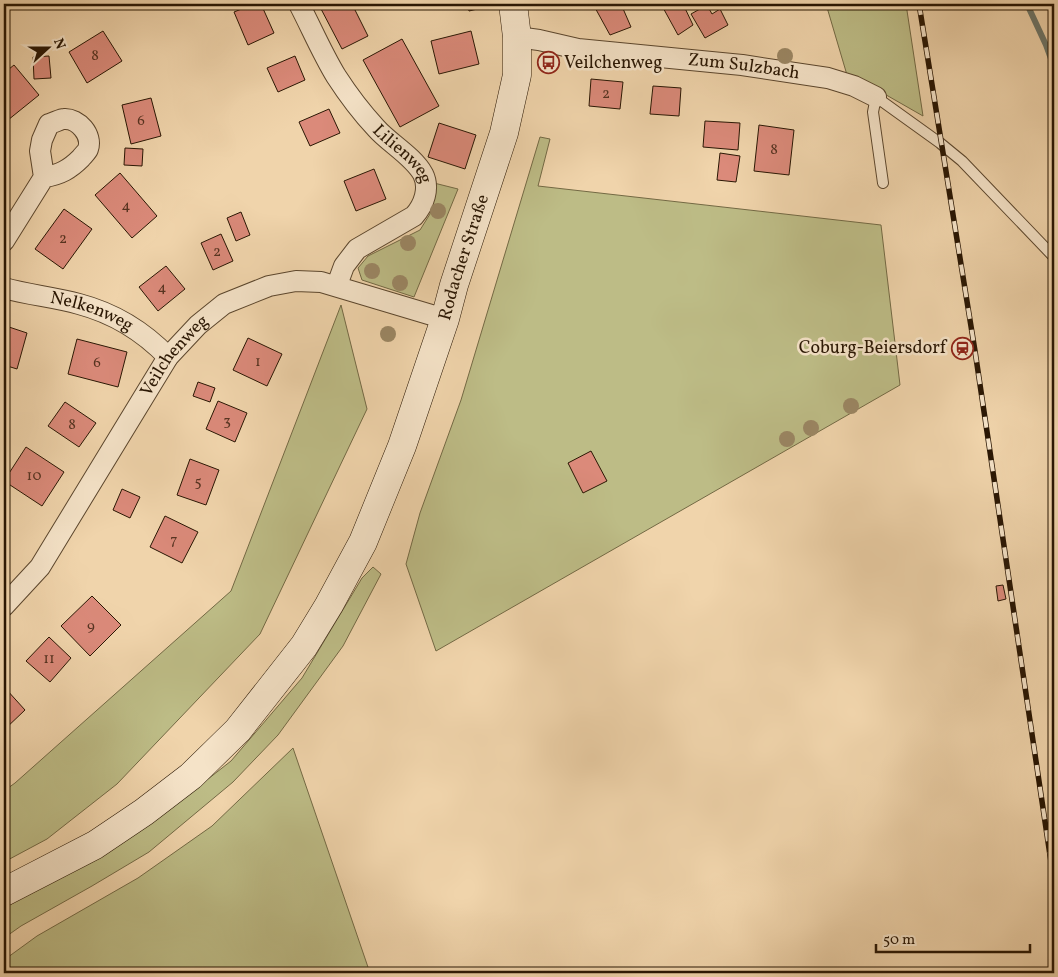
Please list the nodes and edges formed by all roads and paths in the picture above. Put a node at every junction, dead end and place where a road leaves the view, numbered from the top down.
1 (299, 4) edge
2 (513, 4) edge
3 (517, 37) junction
4 (876, 97) junction
5 (44, 177) dead end
6 (883, 183) dead end
7 (4, 241) edge
8 (1054, 257) edge
9 (337, 285) junction
10 (4, 288) edge
11 (445, 319) junction
12 (168, 357) junction
13 (4, 606) edge
14 (4, 892) edge

1 - 9 street, Lilienweg
2 - 3 street, Rodacher Straße
3 - 4 street, Zum Sulzbach
3 - 11 street, Rodacher Straße
4 - 6 lane
4 - 8 lane
5 - 7 street
9 - 11 street, Veilchenweg
9 - 12 street, Veilchenweg
10 - 12 street, Nelkenweg
11 - 14 street, Rodacher Straße
12 - 13 street, Veilchenweg

